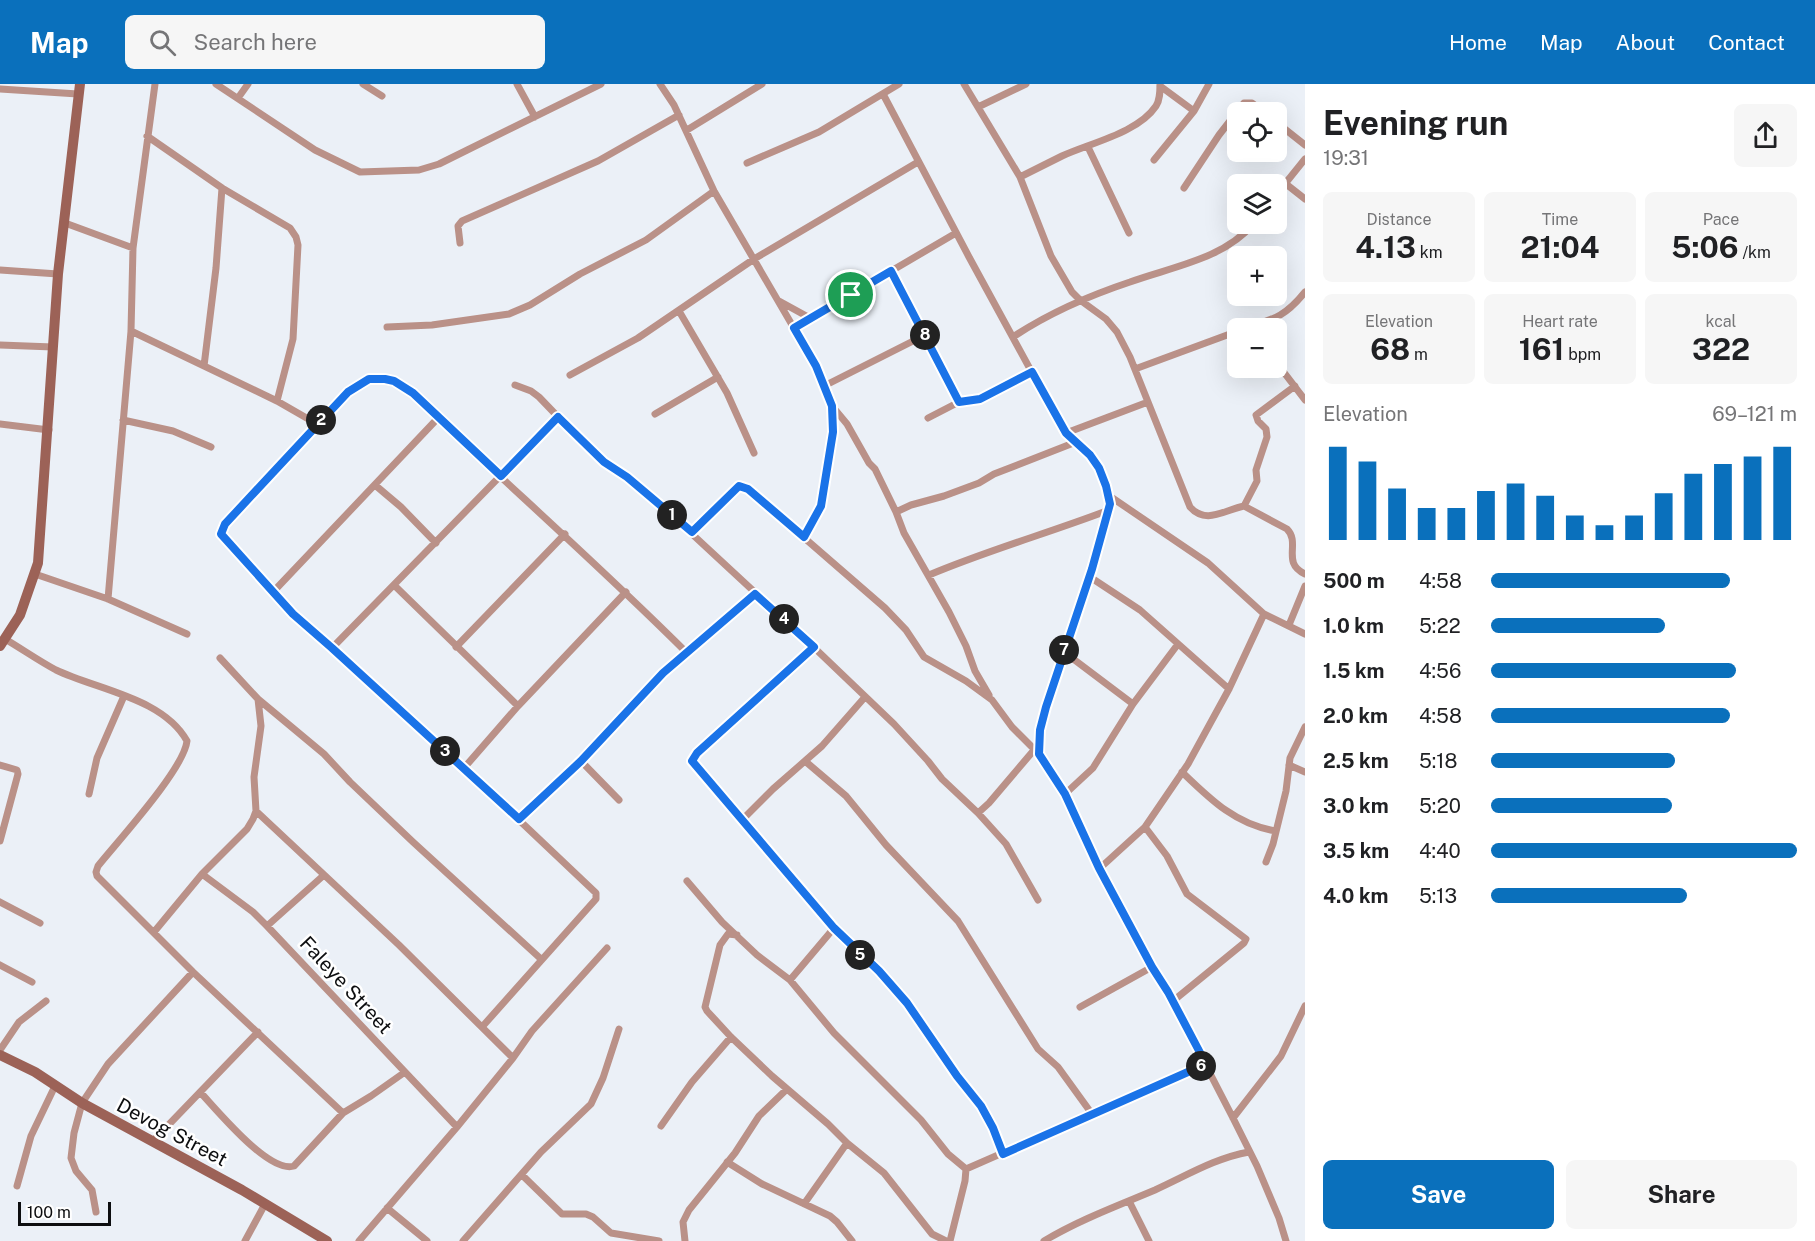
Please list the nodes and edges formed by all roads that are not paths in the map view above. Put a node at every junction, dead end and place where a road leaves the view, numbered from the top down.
1 (155, 84) edge
2 (216, 84) edge
3 (248, 84) edge
4 (363, 84) edge
5 (517, 84) edge
6 (601, 84) edge
7 (660, 84) edge
8 (762, 84) edge
9 (899, 84) edge
10 (964, 84) edge
11 (1026, 84) edge
12 (1209, 84) edge
13 (1160, 85) edge
14 (0, 89) edge
15 (79, 89) edge
16 (883, 94) junction
17 (382, 96) dead end
18 (238, 98) junction
19 (978, 107) junction
20 (1194, 111) junction
21 (680, 115) junction
22 (535, 117) junction
23 (1227, 125) edge
24 (687, 130) junction
25 (1287, 131) edge
26 (147, 136) junction
27 (1305, 145) edge
28 (1088, 147) junction
29 (1305, 159) edge
30 (1154, 160) dead end
31 (918, 162) junction
32 (747, 163) dead end
33 (1020, 177) junction
34 (1287, 183) edge
35 (1287, 185) edge
36 (222, 188) junction
37 (1184, 188) dead end
38 (714, 191) junction
39 (1305, 199) edge
40 (65, 223) junction
41 (956, 233) junction
42 (1129, 233) dead end
43 (1245, 234) edge
44 (460, 243) dead end
45 (134, 248) junction
46 (754, 259) junction
47 (0, 270) edge
48 (891, 271) junction
49 (58, 273) junction
50 (1305, 292) edge
51 (777, 300) junction
52 (1080, 300) junction
53 (680, 311) junction
54 (810, 318) junction
55 (1274, 318) edge
56 (387, 327) dead end
57 (794, 328) junction
58 (131, 331) junction
59 (925, 335) junction
60 (1227, 335) edge
61 (1013, 337) junction
62 (0, 345) edge
63 (53, 347) junction
64 (204, 366) junction
65 (1135, 369) junction
66 (1032, 372) junction
67 (570, 375) dead end
68 (1287, 376) edge
69 (718, 377) junction
70 (515, 385) dead end
71 (824, 386) junction
72 (1295, 386) junction
73 (1305, 400) edge
74 (277, 401) junction
75 (959, 402) junction
76 (1148, 402) junction
77 (832, 406) junction
78 (655, 414) dead end
79 (558, 417) junction
80 (438, 418) junction
81 (928, 418) dead end
82 (123, 420) junction
83 (0, 424) edge
84 (317, 424) junction
85 (49, 430) junction
86 (1066, 433) junction
87 (1076, 442) junction
88 (211, 447) dead end
89 (754, 453) dead end
90 (501, 476) junction
91 (375, 485) junction
92 (1108, 495) junction
93 (1244, 506) junction
94 (1109, 510) junction
95 (896, 512) junction
96 (692, 532) junction
97 (565, 534) junction
98 (804, 537) junction
99 (436, 543) junction
100 (35, 574) junction
101 (1305, 574) edge
102 (929, 575) junction
103 (1090, 577) junction
104 (395, 585) junction
105 (1305, 586) edge
106 (273, 592) junction
107 (626, 592) junction
108 (755, 594) junction
109 (108, 599) junction
110 (1264, 614) junction
111 (1289, 625) junction
112 (187, 634) dead end
113 (1305, 634) edge
114 (3, 642) edge
115 (1178, 644) junction
116 (456, 647) junction
117 (814, 647) junction
118 (332, 648) junction
119 (1064, 652) junction
120 (687, 653) junction
121 (220, 658) dead end
122 (975, 671) junction
123 (966, 681) junction
124 (1229, 689) junction
125 (124, 696) junction
126 (865, 698) junction
127 (258, 699) junction
128 (992, 700) junction
129 (1134, 704) junction
130 (518, 706) junction
131 (1305, 727) edge
132 (1037, 752) junction
133 (581, 761) junction
134 (805, 761) junction
135 (0, 765) edge
136 (1289, 765) junction
137 (464, 768) junction
138 (1182, 772) junction
139 (1305, 772) edge
140 (1065, 794) junction
141 (90, 795) dead end
142 (619, 800) dead end
143 (256, 811) junction
144 (978, 813) junction
145 (519, 819) junction
146 (742, 820) junction
147 (1145, 827) junction
148 (1276, 831) junction
149 (0, 841) edge
150 (1266, 862) dead end
151 (1099, 868) junction
152 (202, 874) junction
153 (324, 875) junction
154 (687, 881) dead end
155 (1038, 900) dead end
156 (0, 902) edge
157 (40, 922) dead end
158 (267, 926) junction
159 (834, 928) junction
160 (154, 932) junction
161 (737, 935) junction
162 (607, 948) dead end
163 (541, 959) junction
164 (0, 965) edge
165 (1152, 967) junction
166 (193, 972) junction
167 (790, 980) junction
168 (32, 982) dead end
169 (46, 1001) dead end
170 (1173, 1001) junction
171 (1080, 1006) dead end
172 (1305, 1006) edge
173 (482, 1027) junction
174 (619, 1029) dead end
175 (258, 1032) junction
176 (731, 1037) junction
177 (0, 1050) edge
178 (0, 1055) edge
179 (513, 1058) junction
180 (1206, 1064) junction
181 (405, 1072) junction
182 (55, 1086) junction
183 (787, 1089) junction
184 (200, 1092) junction
185 (82, 1103) junction
186 (343, 1113) junction
187 (1092, 1114) junction
188 (1233, 1118) junction
189 (661, 1126) dead end
190 (457, 1127) junction
191 (153, 1142) junction
192 (847, 1143) junction
193 (1250, 1152) junction
194 (1003, 1154) junction
195 (727, 1162) junction
196 (966, 1169) junction
197 (522, 1175) junction
198 (17, 1186) dead end
199 (1129, 1201) junction
200 (265, 1204) junction
201 (804, 1204) junction
202 (387, 1208) junction
203 (96, 1212) dead end
204 (245, 1241) edge
205 (327, 1241) edge
206 (359, 1241) edge
207 (427, 1241) edge
208 (463, 1241) edge
209 (659, 1241) edge
210 (685, 1241) edge
211 (852, 1241) edge
212 (948, 1241) edge
213 (1044, 1241) edge
214 (1149, 1241) edge
215 (1286, 1241) edge

1 - 26 street
2 - 18 street
3 - 18 street
4 - 17 street
5 - 22 street
6 - 22 street
7 - 21 street
8 - 24 street
9 - 16 street
10 - 19 street
11 - 19 street
12 - 20 street
13 - 20 street
13 - 28 street
14 - 15 street
15 - 40 street
16 - 31 street
16 - 32 street
18 - 22 street
19 - 33 street
20 - 30 street
21 - 24 street
21 - 44 street
23 - 37 street
24 - 38 street
25 - 27 street
26 - 36 street
26 - 45 street
28 - 33 street
28 - 42 street
29 - 34 street
31 - 41 street
31 - 46 street
33 - 52 street
35 - 39 street
36 - 64 street
36 - 74 street
38 - 46 street
38 - 56 street
40 - 45 street
40 - 49 street
41 - 48 street
41 - 61 street
43 - 52 street
45 - 58 street
46 - 51 street
46 - 53 street
47 - 49 street
48 - 54 street
48 - 59 street
49 - 63 street
50 - 55 street
51 - 54 street
51 - 57 street
52 - 61 street
52 - 65 street
53 - 67 street
53 - 69 street
54 - 57 street
57 - 71 street
58 - 64 street
58 - 82 street
59 - 71 street
59 - 75 street
60 - 65 street
61 - 66 street
62 - 63 street
63 - 85 street
64 - 74 street
65 - 76 street
66 - 75 street
66 - 86 street
68 - 72 street
69 - 78 street
69 - 89 street
70 - 79 street
71 - 77 street
72 - 73 street
72 - 93 street
74 - 84 street
75 - 81 street
76 - 86 street
76 - 93 street
77 - 95 street
77 - 98 street
79 - 90 street
79 - 96 street
80 - 84 street
80 - 90 street
80 - 91 street
82 - 88 street
82 - 109 street
83 - 85 street
84 - 106 street
85 - 100 street
86 - 87 street
87 - 92 street
87 - 95 street
90 - 97 street
90 - 99 street
91 - 99 street
91 - 106 street
92 - 94 street
92 - 110 street
93 - 101 street
94 - 102 street
94 - 103 street
95 - 102 street
96 - 98 street
96 - 108 street
97 - 107 street
97 - 116 street
98 - 123 street
99 - 104 street
100 - 109 street
100 - 114 street
102 - 122 street
103 - 115 street
103 - 119 street
104 - 116 street
104 - 118 street
105 - 111 street
106 - 118 street
107 - 120 street
107 - 130 street
108 - 117 street
108 - 120 street
109 - 112 street
110 - 111 street
110 - 124 street
111 - 113 street
114 - 125 street
115 - 124 street
115 - 129 street
116 - 130 street
117 - 126 street
117 - 146 street
118 - 137 street
119 - 129 street
119 - 132 street
120 - 133 street
121 - 127 street
122 - 123 street
122 - 128 street
123 - 128 street
124 - 138 street
125 - 141 street
125 - 160 street
126 - 134 street
126 - 144 street
127 - 143 street
127 - 163 street
128 - 132 street
129 - 140 street
130 - 137 street
131 - 136 street
132 - 140 street
132 - 144 street
133 - 142 street
133 - 145 street
134 - 146 street
134 - 187 street
135 - 149 street
136 - 139 street
136 - 148 street
137 - 145 street
138 - 147 street
138 - 148 street
140 - 151 street
143 - 152 street
143 - 153 street
144 - 155 street
145 - 163 street
146 - 159 street
147 - 151 street
147 - 170 street
148 - 150 street
151 - 165 street
152 - 158 street, Faleye Street
152 - 160 street
153 - 158 street
153 - 173 street
154 - 161 street
156 - 157 street
158 - 181 street, Faleye Street
159 - 167 street
159 - 194 street
160 - 166 street
161 - 167 street
161 - 176 street
162 - 179 street
163 - 173 street
164 - 168 street
165 - 170 street
165 - 171 street
166 - 175 street
166 - 185 street
167 - 196 street
169 - 177 street
170 - 180 street
172 - 188 street
173 - 179 street
174 - 197 street
175 - 184 street
175 - 186 street
176 - 183 street
176 - 189 street
178 - 182 street, Devog Street
179 - 190 street
180 - 187 street
180 - 188 street
181 - 186 street
181 - 190 street, Faleye Street
182 - 185 street, Devog Street
182 - 198 street
183 - 192 street
183 - 195 street
184 - 186 street
184 - 191 street
185 - 191 street, Devog Street
185 - 203 street
187 - 194 street
188 - 193 street
190 - 202 street
191 - 200 street, Devog Street
192 - 201 street
192 - 212 street
193 - 199 street
193 - 215 street
194 - 196 street
195 - 201 street
195 - 210 street
196 - 212 street
197 - 208 street
197 - 209 street
199 - 213 street
199 - 214 street
200 - 204 street
200 - 205 street, Devog Street
201 - 211 street
202 - 206 street
202 - 207 street

